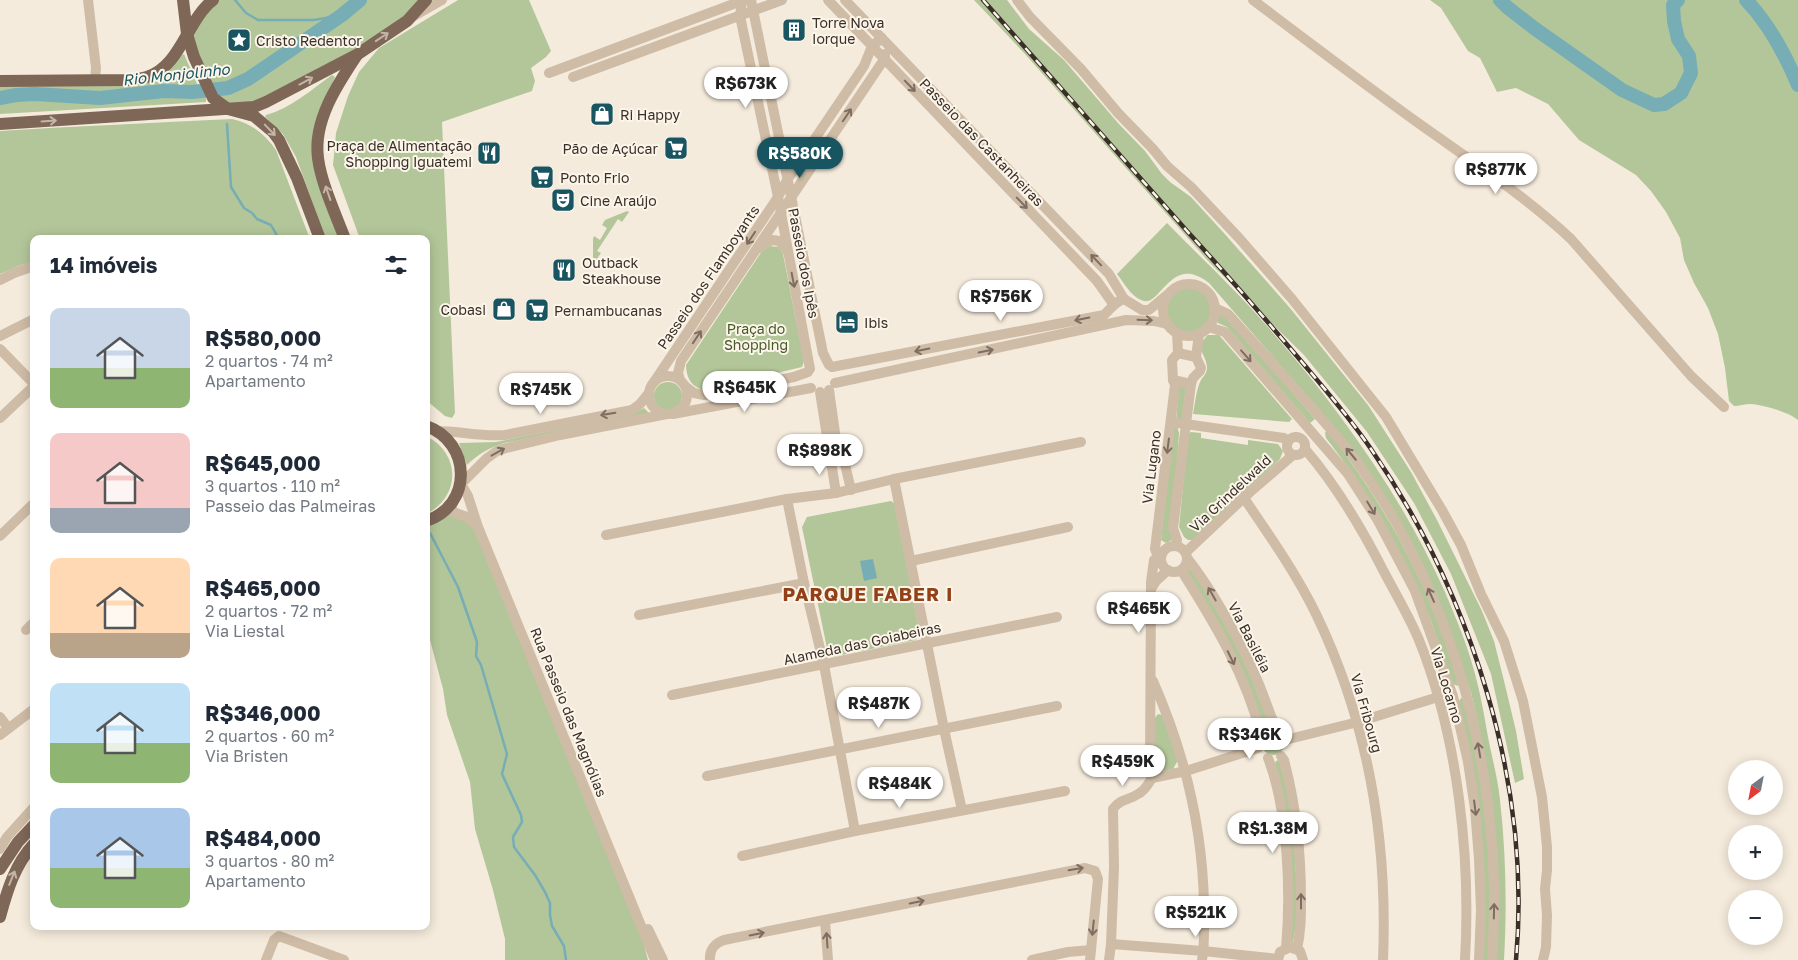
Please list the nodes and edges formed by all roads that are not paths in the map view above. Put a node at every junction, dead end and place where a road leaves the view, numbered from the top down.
1 (88, 0) edge
2 (183, 0) edge
3 (213, 0) edge
4 (426, 0) edge
5 (442, 0) edge
6 (745, 0) edge
7 (782, 0) edge
8 (828, 0) edge
9 (846, 0) edge
10 (1017, 0) edge
11 (1253, 0) edge
12 (753, 11) junction
13 (740, 16) junction
14 (407, 21) junction
15 (187, 34) junction
16 (882, 38) junction
17 (872, 46) junction
18 (890, 46) junction
19 (761, 53) junction
20 (358, 54) junction
21 (748, 56) junction
22 (899, 56) junction
23 (887, 61) junction
24 (864, 66) junction
25 (550, 72) dead end
26 (874, 74) junction
27 (573, 78) dead end
28 (95, 80) junction
29 (0, 81) edge
30 (225, 107) junction
31 (0, 124) edge
32 (765, 136) junction
33 (780, 141) junction
34 (808, 149) junction
35 (799, 162) junction
36 (784, 163) junction
37 (812, 166) junction
38 (772, 168) junction
39 (788, 180) junction
40 (791, 197) junction
41 (778, 198) junction
42 (781, 213) junction
43 (763, 220) junction
44 (772, 226) junction
45 (798, 231) junction
46 (785, 234) junction
47 (318, 235) edge
48 (344, 235) edge
49 (754, 252) junction
50 (788, 254) junction
51 (30, 267) edge
52 (1109, 274) junction
53 (0, 280) edge
54 (1097, 281) junction
55 (1167, 295) junction
56 (1124, 299) junction
57 (1112, 308) junction
58 (1215, 308) junction
59 (1126, 320) junction
60 (30, 321) edge
61 (1167, 324) junction
62 (1208, 327) junction
63 (1177, 333) junction
64 (1199, 334) junction
65 (0, 336) edge
66 (0, 349) edge
67 (1178, 353) junction
68 (1196, 357) junction
69 (830, 366) junction
70 (809, 370) junction
71 (1172, 380) junction
72 (30, 381) edge
73 (654, 382) junction
74 (683, 383) junction
75 (1191, 384) junction
76 (824, 388) junction
77 (30, 389) edge
78 (649, 393) junction
79 (1724, 407) dead end
80 (670, 414) junction
81 (0, 418) edge
82 (1324, 421) junction
83 (1171, 422) junction
84 (1185, 424) junction
85 (432, 428) edge
86 (1312, 431) junction
87 (1081, 442) dead end
88 (1288, 442) junction
89 (1305, 449) junction
90 (834, 455) junction
91 (1293, 455) junction
92 (894, 479) junction
93 (461, 484) junction
94 (851, 490) junction
95 (836, 493) junction
96 (1244, 498) junction
97 (787, 499) junction
98 (451, 504) junction
99 (30, 508) edge
100 (430, 519) edge
101 (1068, 527) dead end
102 (478, 528) junction
103 (606, 535) dead end
104 (0, 536) edge
105 (1176, 545) junction
106 (1187, 555) junction
107 (1161, 556) junction
108 (910, 561) junction
109 (1168, 570) junction
110 (1181, 570) junction
111 (804, 583) junction
112 (1151, 589) junction
113 (639, 615) dead end
114 (1057, 617) dead end
115 (30, 626) edge
116 (26, 630) dead end
117 (927, 643) junction
118 (824, 665) junction
119 (1152, 679) junction
120 (1467, 692) junction
121 (672, 695) dead end
122 (1453, 696) junction
123 (1438, 697) junction
124 (1057, 706) dead end
125 (1166, 710) junction
126 (30, 713) edge
127 (1150, 716) junction
128 (0, 717) edge
129 (1358, 722) junction
130 (8, 728) junction
131 (944, 729) junction
132 (0, 735) edge
133 (1262, 735) junction
134 (1281, 736) junction
135 (1258, 748) junction
136 (839, 749) junction
137 (1281, 756) junction
138 (1268, 758) junction
139 (1186, 770) junction
140 (707, 776) dead end
141 (1152, 778) junction
142 (1065, 791) dead end
143 (962, 810) junction
144 (30, 811) edge
145 (30, 829) edge
146 (855, 831) junction
147 (0, 849) edge
148 (30, 849) edge
149 (742, 856) dead end
150 (0, 869) edge
151 (634, 907) junction
152 (0, 917) edge
153 (825, 921) junction
154 (1111, 944) junction
155 (1286, 948) junction
156 (1298, 949) junction
157 (1090, 955) edge
158 (1202, 955) edge
159 (266, 960) edge
160 (344, 960) edge
161 (654, 960) edge
162 (663, 960) edge
163 (710, 960) edge
164 (828, 960) edge
165 (1032, 960) edge
166 (1109, 960) edge
167 (1278, 960) edge
168 (1303, 960) edge
169 (1383, 960) edge
170 (1465, 960) edge
171 (1479, 960) edge
172 (1492, 960) edge
173 (1543, 960) edge

1 - 28 street
2 - 15 main road
3 - 15 main road
4 - 14 main road
5 - 14 street
6 - 12 street, Passeio dos Ipês
6 - 13 street, Passeio dos Ipês
6 - 25 street
7 - 12 street
8 - 17 street, Passeio das Castanheiras
9 - 16 street
10 - 173 street
11 - 79 street
12 - 13 street
12 - 19 street, Passeio dos Ipês
13 - 21 street, Passeio dos Ipês
13 - 27 street
20 -> 14 main road
15 - 28 main road
15 - 30 main road
16 - 17 street, Passeio dos Flamboyants
16 - 18 street
17 - 23 street, Passeio das Castanheiras
17 - 24 street, Passeio dos Flamboyants
18 - 22 street
18 - 23 street, Passeio dos Flamboyants
19 - 21 street
19 - 33 street, Passeio dos Ipês
30 -> 20 main road
48 -> 20 main road
21 - 32 street, Passeio dos Ipês
22 - 23 street
52 -> 22 street
23 - 26 street, Passeio dos Flamboyants
23 -> 54 street, Passeio das Castanheiras
24 - 26 street
24 - 34 street, Passeio dos Flamboyants
37 -> 26 street, Passeio dos Flamboyants
28 - 29 main road
31 -> 30 main road
30 -> 47 main road
32 - 33 street
32 - 38 street, Passeio dos Ipês
33 - 34 street
33 - 36 street, Passeio dos Ipês
34 - 35 street, Passeio dos Flamboyants
35 - 37 street
35 - 39 street, Passeio dos Flamboyants
36 - 38 street
36 - 39 street, Passeio dos Ipês
37 - 40 street, Passeio dos Flamboyants
38 - 41 street, Passeio dos Ipês
39 - 40 street, Passeio dos Ipês
39 - 41 street, Passeio dos Flamboyants
40 - 42 street, Passeio dos Flamboyants
40 - 45 street, Passeio dos Ipês
41 - 42 street, Passeio dos Ipês
41 - 43 street, Passeio dos Flamboyants
42 - 44 street, Passeio dos Flamboyants
42 - 46 street, Passeio dos Ipês
43 - 44 street
43 -> 73 street, Passeio dos Flamboyants
44 - 49 street, Passeio dos Flamboyants
45 - 46 street
45 - 69 street, Passeio dos Ipês
46 - 50 street, Passeio dos Ipês
49 - 50 street
74 -> 49 street, Passeio dos Flamboyants
50 -> 70 street, Passeio dos Ipês
51 - 53 street
52 - 54 street
52 - 56 street
54 - 57 street, Passeio das Castanheiras
55 - 56 street
55 - 58 street
55 - 61 street
56 - 57 street
57 - 59 street
57 -> 69 street
58 - 62 street
58 - 82 street
59 -> 61 street
76 -> 59 street
60 - 65 street
61 - 63 street
62 - 64 street
62 -> 86 street
63 - 64 street
63 - 67 street, Via Lugano
64 - 68 street, Via Lugano
66 - 72 street
67 - 68 street
67 - 71 street, Via Lugano
68 - 75 street, Via Lugano
69 - 70 street
69 - 76 street
70 - 74 street
70 - 76 street
71 - 75 street
71 - 83 street, Via Lugano
73 - 74 street
73 - 78 street
74 - 80 street
75 - 84 street, Via Lugano
76 - 80 street
76 - 90 street
77 - 81 street
78 - 80 street
78 -> 85 street
93 -> 80 street
82 - 86 street
120 -> 82 street
83 - 84 street
83 -> 107 street, Via Lugano
84 - 88 street
84 - 105 street, Via Lugano
85 - 93 main road
86 -> 122 street
87 - 92 street
88 - 89 street
88 - 91 street
89 - 91 street
89 - 123 street, Via Locarno
90 - 94 street
90 - 95 street
91 - 96 street, Via Grindelwald
92 - 94 street
92 - 108 street
93 - 98 main road
93 - 102 street, Rua Passeio das Magnólias
94 - 95 street
95 - 97 street
96 - 106 street, Via Grindelwald
96 - 129 street, Via Fribourg
97 - 103 street
97 - 111 street
98 - 100 main road
98 - 102 street
99 - 104 street
101 - 108 street
102 - 151 street, Rua Passeio das Magnólias
105 - 106 street
105 - 107 street
106 - 110 street
134 -> 106 street, Via Basiléia
107 - 109 street
107 - 112 street
108 - 117 street
109 - 110 street
109 - 112 street
110 -> 133 street, Via Basiléia
111 - 113 street
111 - 118 street
112 - 119 street
114 - 117 street, Alameda das Goiabeiras
115 - 116 street
117 - 118 street, Alameda das Goiabeiras
117 - 131 street
118 - 121 street, Alameda das Goiabeiras
118 - 136 street
119 - 125 street
119 - 127 street
120 - 122 street
172 -> 120 street
122 -> 171 street
123 - 129 street
123 - 170 street, Via Locarno
124 - 131 street
125 - 127 street
125 - 139 street
126 - 130 street
127 - 141 street
128 - 130 street
129 - 134 street
129 - 169 street, Via Fribourg
130 - 132 street
131 - 136 street
131 - 143 street
133 - 134 street
133 - 135 street
134 - 137 street
135 - 138 street
135 - 139 street
136 - 140 street
136 - 146 street
137 - 138 street
156 -> 137 street
138 - 155 street
139 - 141 street
139 - 158 street
141 - 154 street
142 - 143 street
143 - 146 street
144 - 147 street
145 - 150 main road
146 - 149 street
152 -> 148 main road
151 - 161 street, Rua Passeio das Magnólias
151 - 162 street, Rua Passeio das Magnólias
153 -> 157 street
163 -> 153 street
164 -> 153 street
154 - 158 street
154 - 166 street
155 - 156 street
155 - 167 street
156 - 168 street
157 - 165 street
158 - 167 street
159 - 160 street

